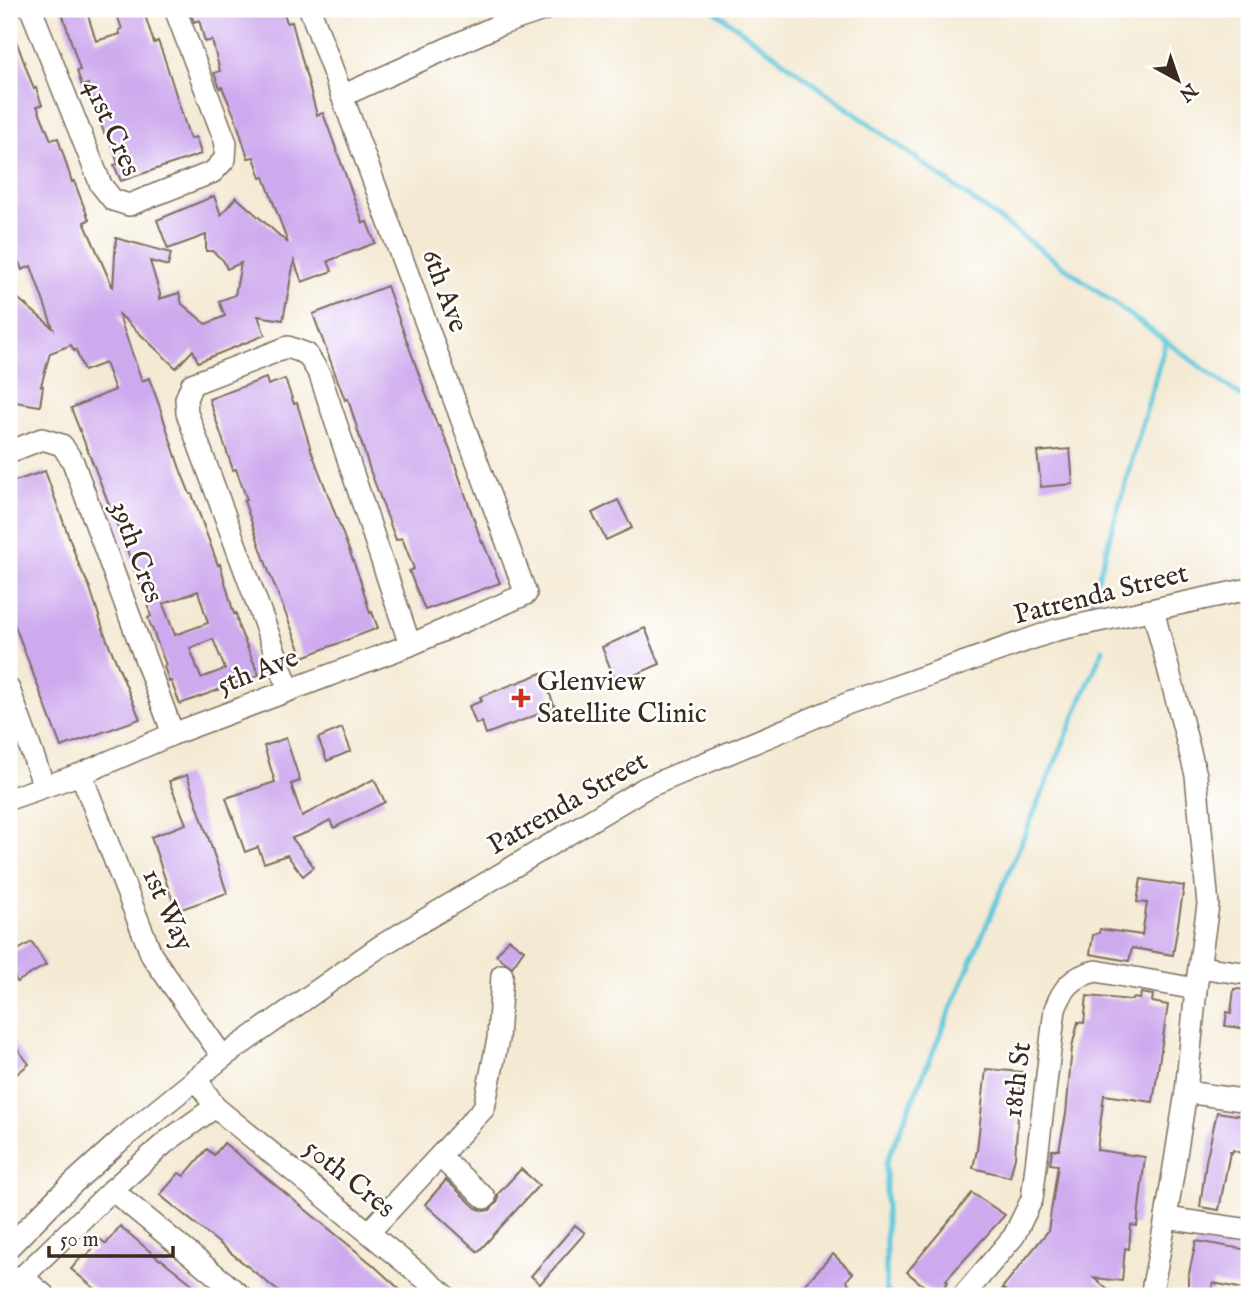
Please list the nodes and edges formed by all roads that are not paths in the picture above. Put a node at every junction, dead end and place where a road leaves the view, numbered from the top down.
1 (31, 9) edge
2 (175, 9) edge
3 (310, 9) edge
4 (546, 9) edge
5 (342, 96) junction
6 (9, 452) edge
7 (1249, 589) edge
8 (526, 594) joint
9 (1153, 610) junction
10 (410, 645) junction
11 (9, 689) edge
12 (289, 690) junction
13 (173, 734) junction
14 (81, 774) junction
15 (44, 786) junction
16 (9, 799) edge
17 (1199, 967) junction
18 (1249, 974) edge
19 (502, 975) dead end
20 (1196, 989) junction
21 (223, 1057) junction
22 (196, 1078) junction
23 (1186, 1092) junction
24 (1249, 1101) edge
25 (215, 1107) junction
26 (440, 1157) junction
27 (112, 1190) junction
28 (485, 1198) dead end
29 (1166, 1218) junction
30 (1249, 1230) edge
31 (369, 1232) junction
32 (9, 1247) edge
33 (15, 1283) edge
34 (45, 1296) edge
35 (241, 1296) edge
36 (446, 1296) edge
37 (963, 1296) edge
38 (1151, 1296) edge

1 - 2 street, 41st Cres
3 - 5 street, 6th Ave
4 - 5 street
5 - 8 street, 6th Ave
6 - 13 street, 39th Cres
7 - 9 street, Patrenda Street
8 - 10 street, 5th Ave
9 - 17 street
9 - 21 street, Patrenda Street
10 - 12 street, 5th Ave
10 - 12 street
11 - 15 street
12 - 13 street, 5th Ave
13 - 14 street, 5th Ave
14 - 15 street, 5th Ave
14 - 21 street, 1st Way
15 - 16 street, 5th Ave
17 - 18 street
17 - 20 street
19 - 26 street
20 - 23 street
20 - 37 street, 18th St
21 - 22 street, Patrenda Street
22 - 25 street, 50th Cres
22 - 32 street, Patrenda Street
23 - 24 street
23 - 29 street
25 - 27 street
25 - 31 street, 50th Cres
26 - 28 street
26 - 31 street
27 - 33 street
27 - 35 street
29 - 30 street
29 - 38 street
31 - 36 street, 50th Cres
33 - 34 street

